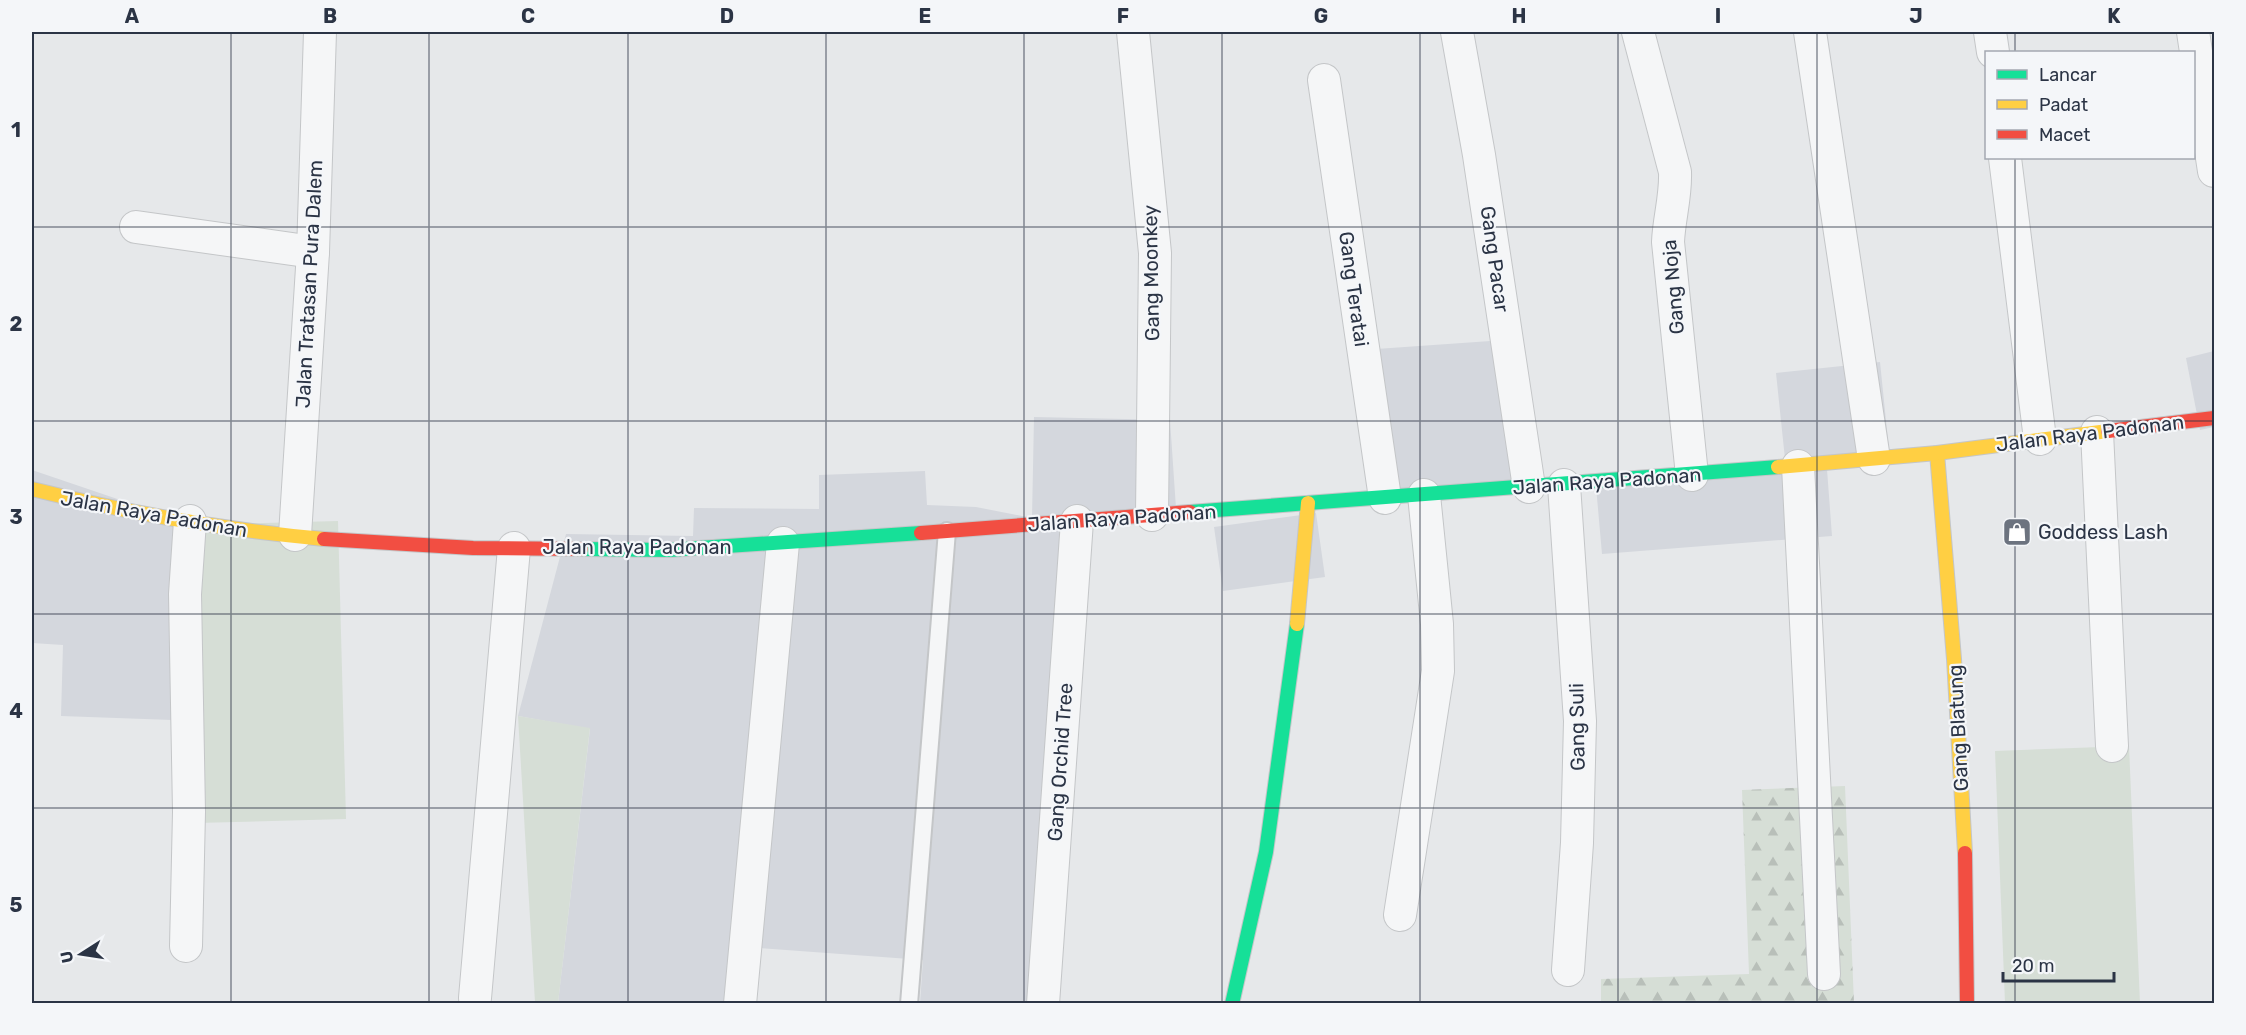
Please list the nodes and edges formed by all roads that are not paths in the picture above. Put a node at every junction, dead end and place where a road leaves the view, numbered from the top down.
1 (320, 32) edge
2 (1133, 32) edge
3 (1456, 32) edge
4 (1638, 32) edge
5 (1810, 32) edge
6 (1990, 32) edge
7 (2193, 32) edge
8 (1993, 51) edge
9 (1324, 80) dead end
10 (2005, 159) edge
11 (2214, 171) edge
12 (136, 228) dead end
13 (313, 252) junction
14 (2214, 418) edge
15 (2097, 432) junction
16 (2040, 440) junction
17 (1937, 453) junction
18 (1874, 459) junction
19 (1798, 466) junction
20 (1692, 475) junction
21 (1564, 485) junction
22 (1529, 487) junction
23 (32, 489) edge
24 (1424, 495) junction
25 (1384, 498) junction
26 (1308, 503) junction
27 (1152, 515) junction
28 (190, 520) junction
29 (1077, 521) junction
30 (947, 531) junction
31 (295, 535) junction
32 (783, 543) junction
33 (514, 548) junction
34 (2112, 746) dead end
35 (1400, 915) dead end
36 (186, 946) dead end
37 (1568, 970) dead end
38 (1824, 974) dead end
39 (475, 998) dead end
40 (740, 1004) edge
41 (909, 1004) edge
42 (1043, 1004) edge
43 (1232, 1004) edge
44 (1967, 1004) edge

1 - 13 street, Jalan Tratasan Pura Dalem
2 - 27 street, Gang Moonkey
3 - 22 street, Gang Pacar
4 - 20 street, Gang Noja
5 - 18 street
6 - 8 street
7 - 11 street
9 - 25 street, Gang Teratai
10 - 16 street
12 - 13 street
13 - 31 street, Jalan Tratasan Pura Dalem
14 - 15 main road, Jalan Raya Padonan
15 - 16 main road, Jalan Raya Padonan
15 - 34 street
16 - 17 main road, Jalan Raya Padonan
17 - 18 main road, Jalan Raya Padonan
17 - 44 main road, Gang Blatung
18 - 19 main road, Jalan Raya Padonan
19 - 20 main road, Jalan Raya Padonan
19 - 38 street
20 - 21 main road, Jalan Raya Padonan
21 - 22 main road, Jalan Raya Padonan
21 - 37 street, Gang Suli
22 - 24 main road, Jalan Raya Padonan
23 - 28 main road, Jalan Raya Padonan
24 - 25 main road, Jalan Raya Padonan
24 - 35 street
25 - 26 main road, Jalan Raya Padonan
26 - 27 main road, Jalan Raya Padonan
26 - 43 main road
27 - 29 main road, Jalan Raya Padonan
28 - 31 main road, Jalan Raya Padonan
28 - 36 street
29 - 30 main road, Jalan Raya Padonan
29 - 42 street, Gang Orchid Tree
30 - 32 main road, Jalan Raya Padonan
30 - 41 lane
31 - 33 main road, Jalan Raya Padonan
32 - 33 main road, Jalan Raya Padonan
32 - 40 street
33 - 39 street

